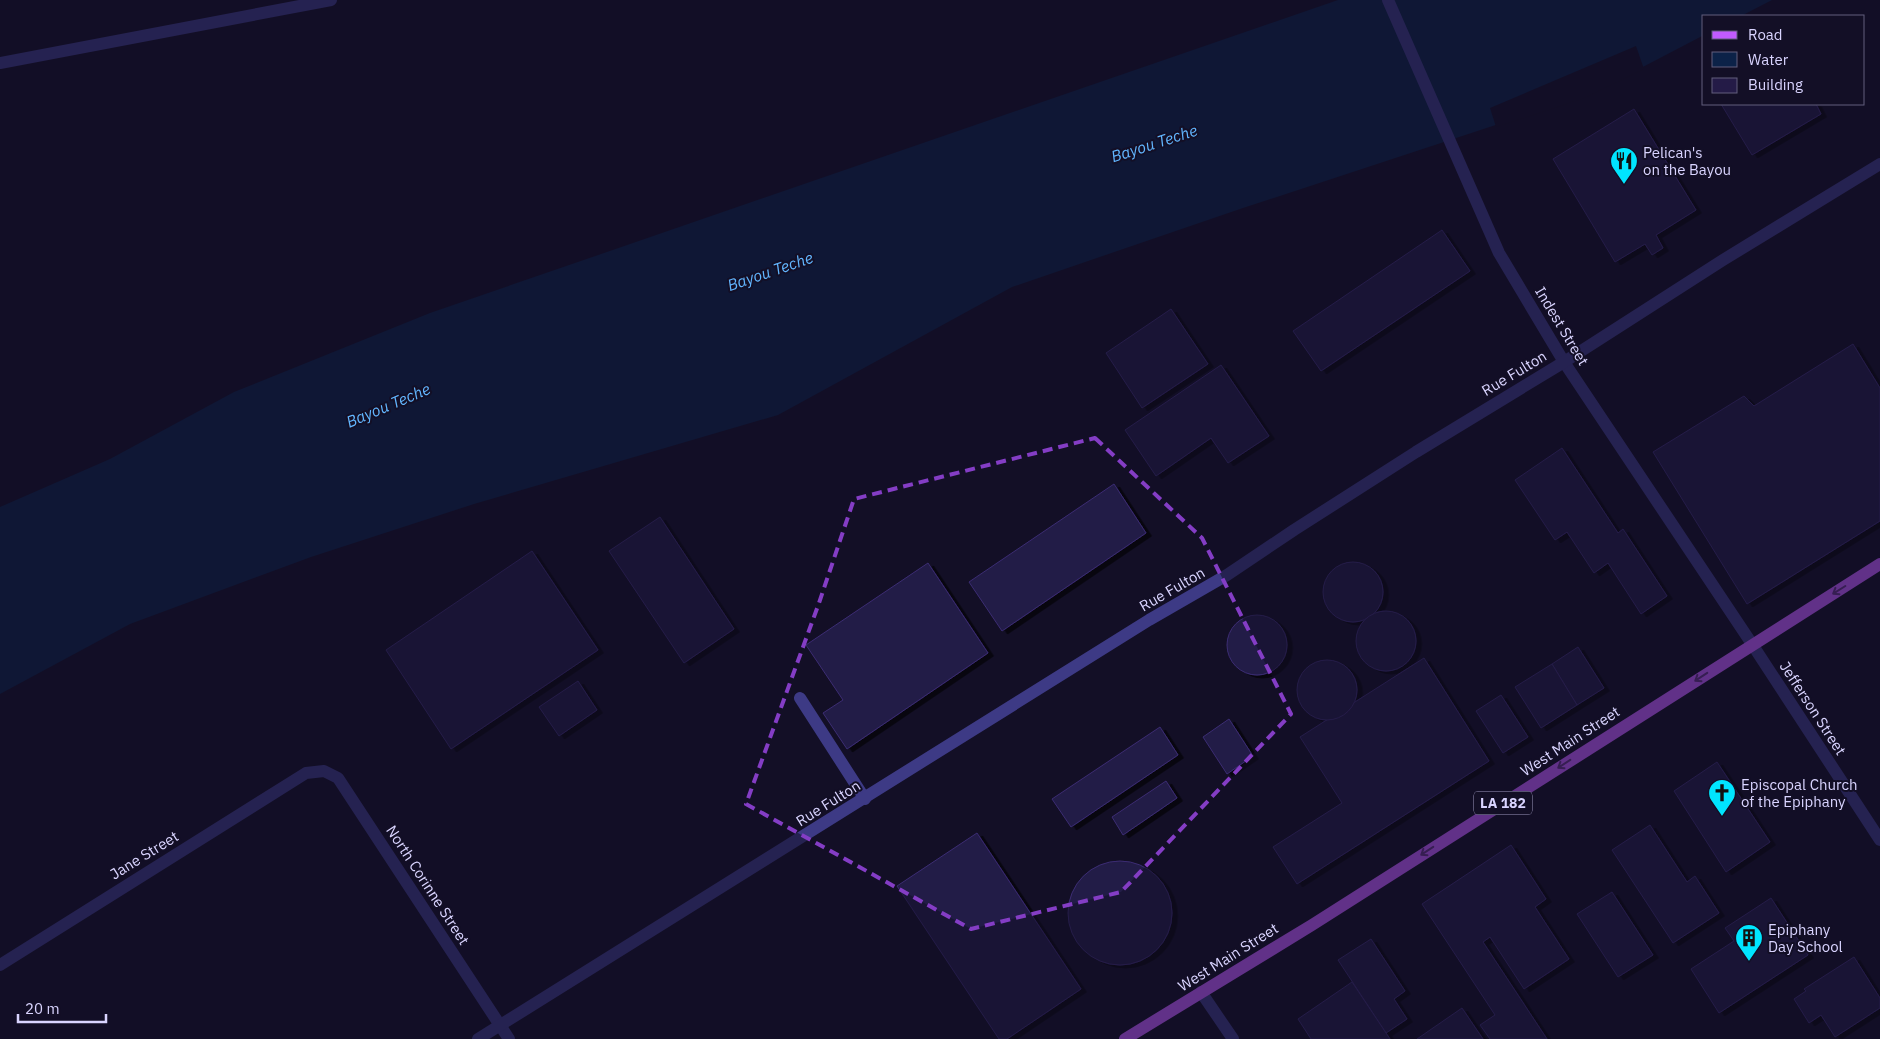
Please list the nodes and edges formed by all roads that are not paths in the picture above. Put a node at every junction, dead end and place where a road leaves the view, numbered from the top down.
1 (331, 0) edge
2 (1388, 0) edge
3 (0, 64) edge
4 (1880, 164) edge
5 (1564, 362) junction
6 (1880, 564) edge
7 (1752, 644) junction
8 (800, 698) dead end
9 (306, 773) joint
10 (865, 799) junction
11 (1880, 840) edge
12 (0, 965) edge
13 (1202, 992) junction
14 (500, 1025) junction
15 (478, 1039) edge
16 (509, 1039) edge
17 (1125, 1039) edge
18 (1233, 1039) edge

1 - 3 street
2 - 5 street, Indest Street
4 - 5 street, Rue Fulton
5 - 7 street, Indest Street
5 - 10 street, Rue Fulton
6 -> 7 main road, West Main Street / LA 182
7 - 11 street, Jefferson Street
7 -> 13 main road, West Main Street / LA 182
8 - 10 street
9 - 12 street, Jane Street
9 - 14 street, North Corinne Street
10 - 14 street, Rue Fulton
13 - 17 main road, West Main Street / LA 182
13 - 18 street
14 - 15 street, Rue Fulton
14 - 16 street, North Corinne Street

